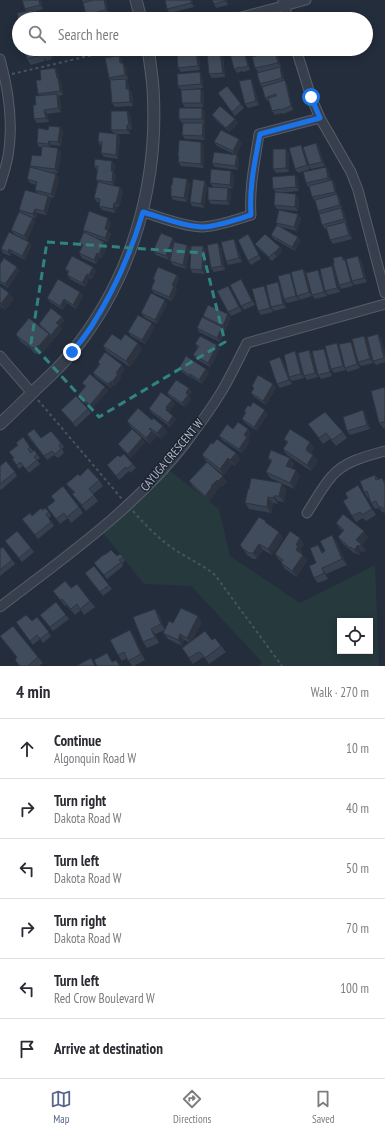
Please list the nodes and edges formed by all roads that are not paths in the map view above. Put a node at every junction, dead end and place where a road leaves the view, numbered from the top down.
1 (136, 0) edge
2 (306, 0) edge
3 (283, 3) edge
4 (139, 12) edge
5 (255, 12) edge
6 (149, 56) edge
7 (298, 56) edge
8 (0, 59) edge
9 (320, 118) junction
10 (0, 185) edge
11 (143, 212) junction
12 (385, 293) edge
13 (385, 304) edge
14 (0, 356) edge
15 (32, 393) junction
16 (0, 424) edge
17 (385, 451) edge
18 (307, 513) dead end
19 (0, 607) edge

1 - 4 street
2 - 3 street
3 - 5 street
6 - 11 street
7 - 9 street
8 - 10 street
9 - 11 street
9 - 12 street
11 - 15 street
13 - 19 street, CAYUGA CRESCENT W
14 - 15 street
15 - 16 street
17 - 18 street

